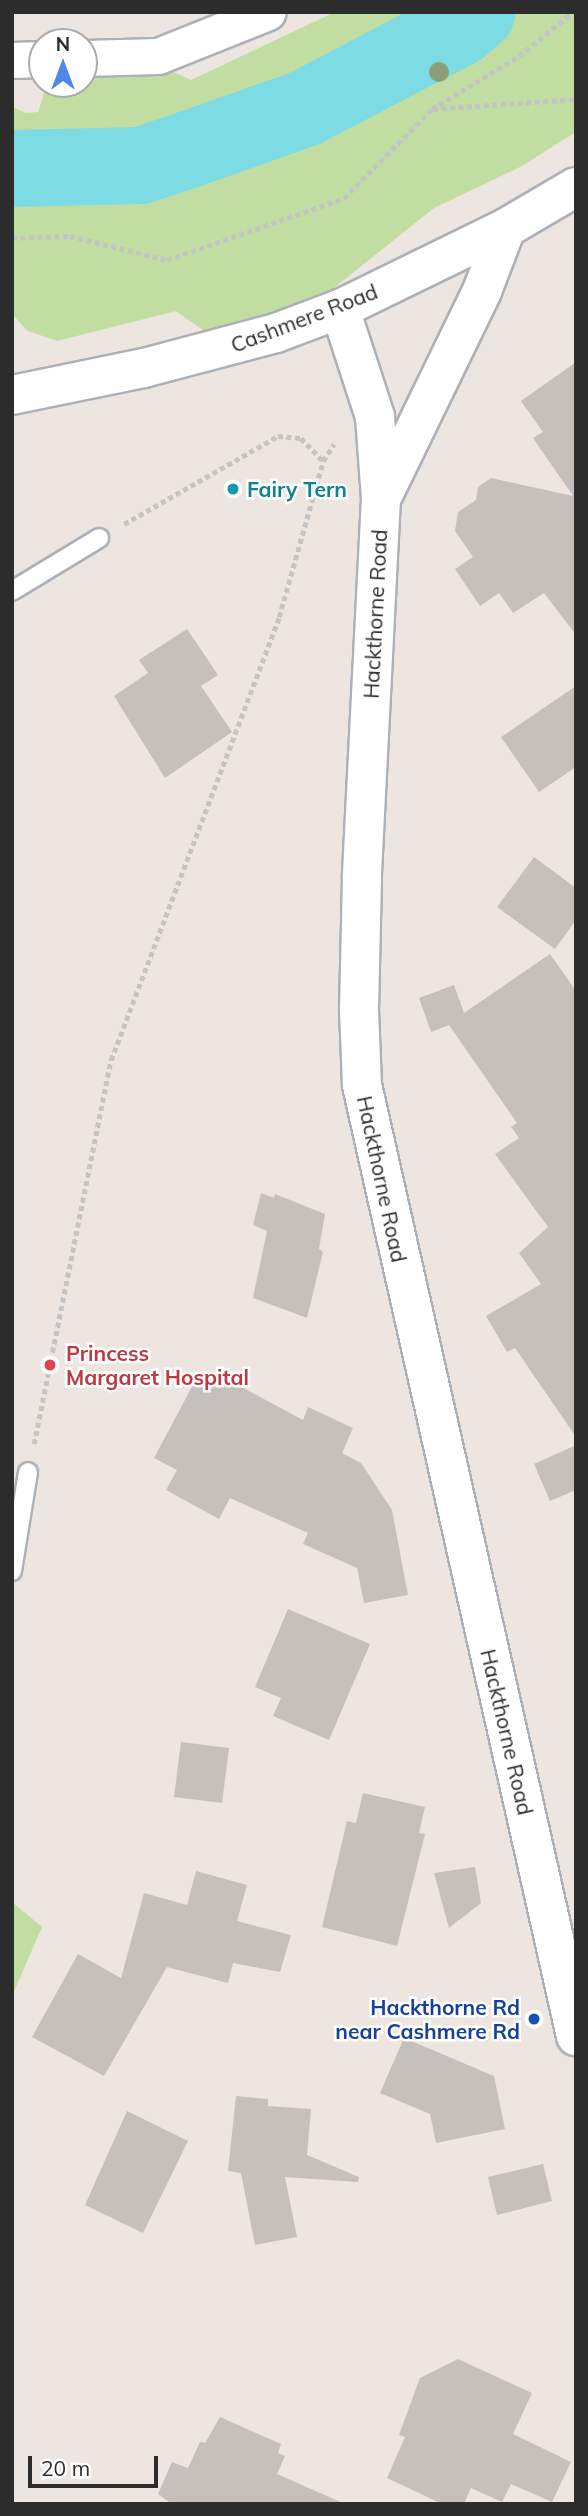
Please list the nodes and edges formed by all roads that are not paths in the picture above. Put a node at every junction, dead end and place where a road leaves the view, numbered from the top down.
1 (268, 12) edge
2 (98, 58) edge
3 (573, 196) edge
4 (506, 228) junction
5 (340, 309) junction
6 (12, 395) edge
7 (381, 498) junction
8 (99, 538) road end
9 (12, 591) edge
10 (28, 1472) road end
11 (12, 1571) edge
12 (576, 2036) edge

1 - 2 street
3 - 4 street, Cashmere Road
4 - 5 street, Cashmere Road
4 - 7 street
5 - 6 street, Cashmere Road
5 - 7 street, Hackthorne Road
7 - 12 street, Hackthorne Road
8 - 9 lane
10 - 11 lane

